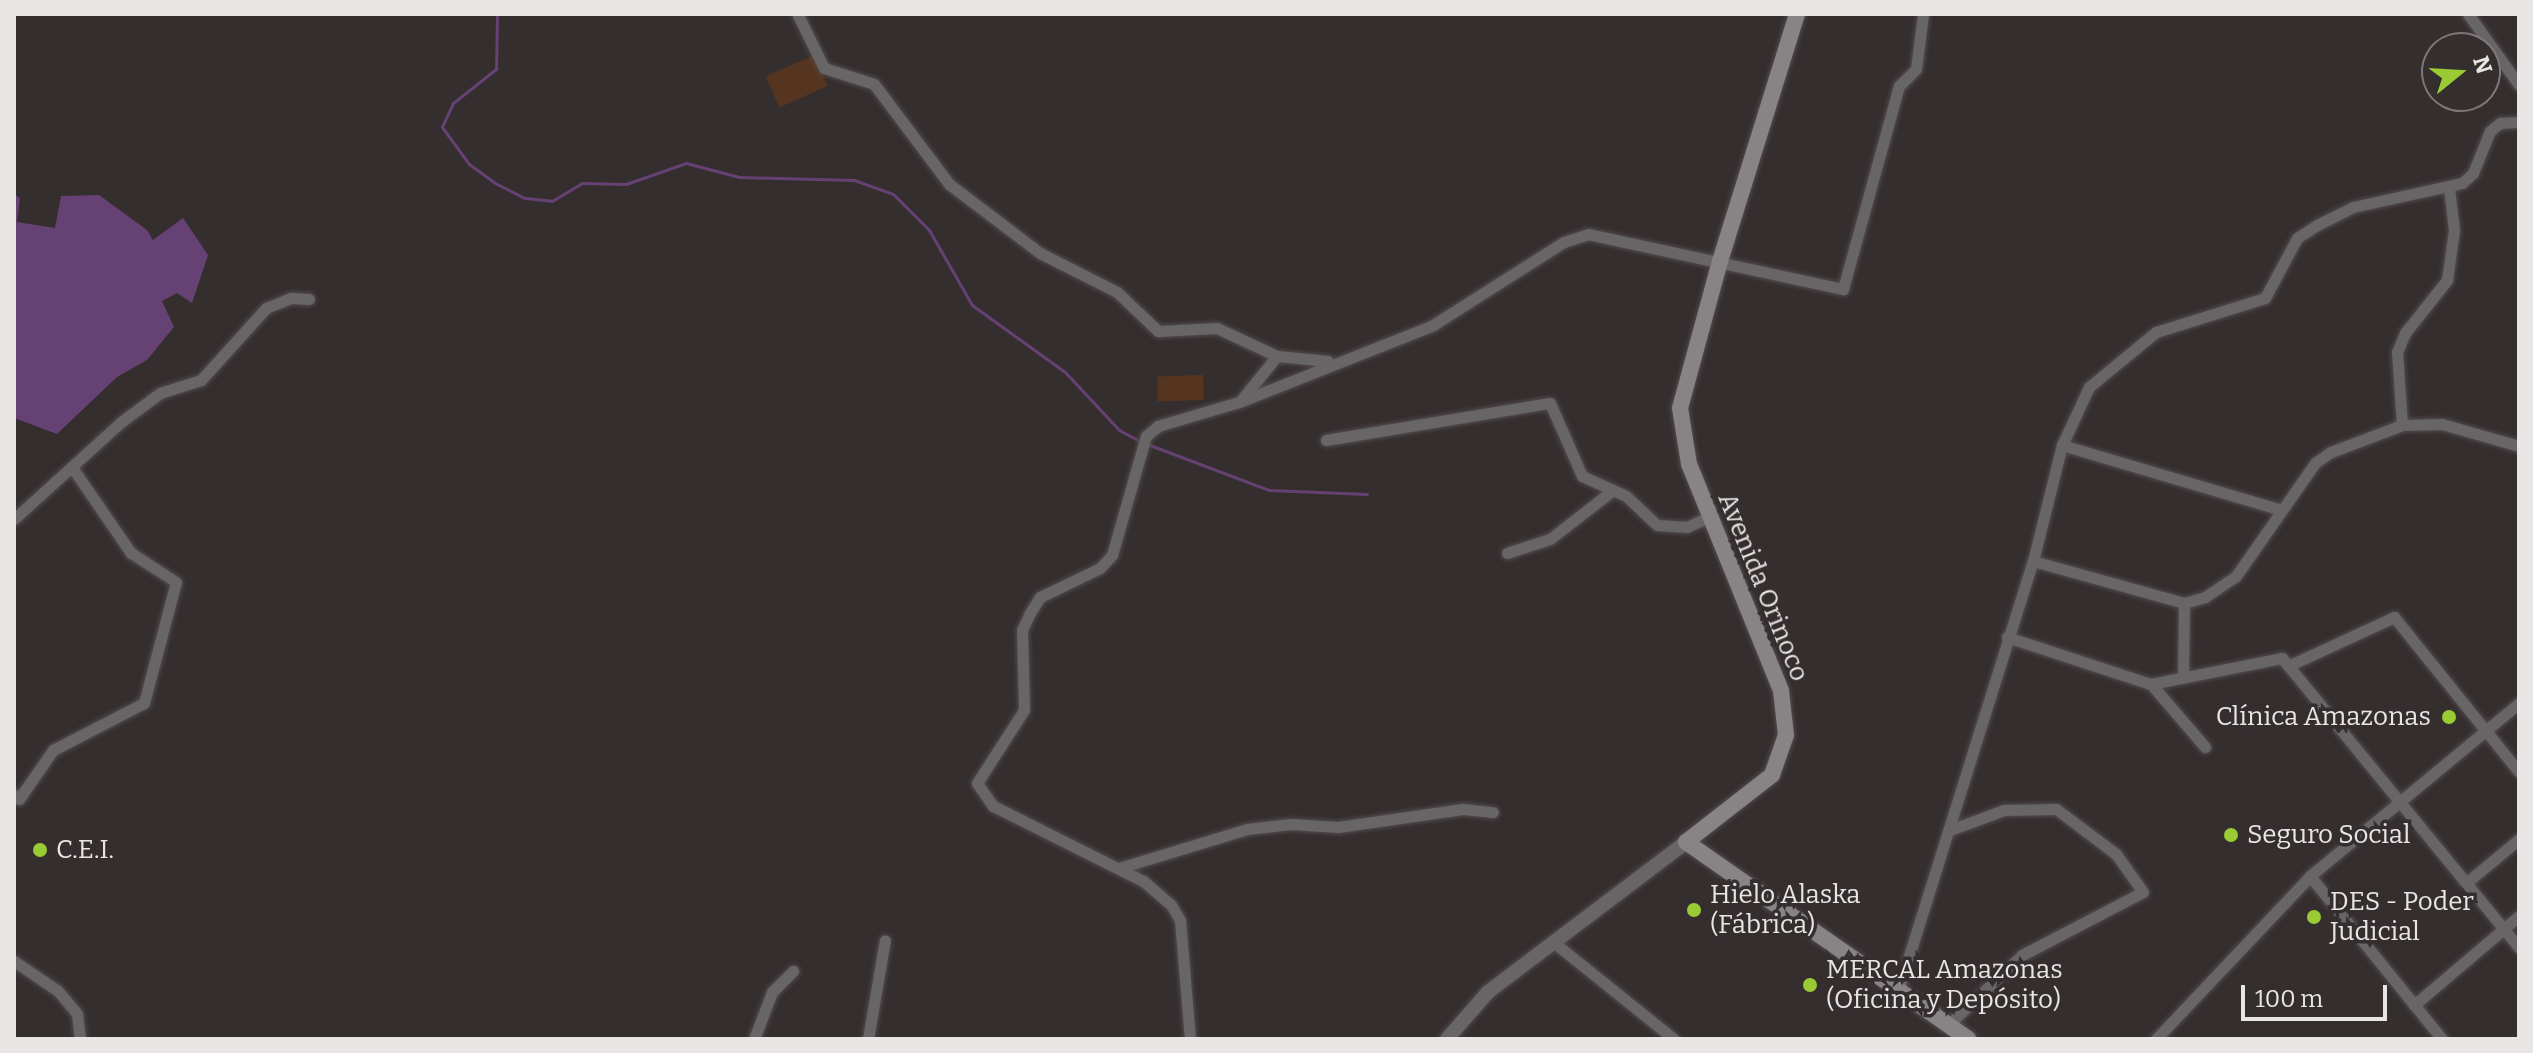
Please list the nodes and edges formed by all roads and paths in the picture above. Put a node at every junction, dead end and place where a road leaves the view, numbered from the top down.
1 (1797, 14) edge
2 (1923, 14) edge
3 (2468, 14) edge
4 (798, 15) edge
5 (2519, 85) edge
6 (2519, 122) edge
7 (2449, 188) junction
8 (1720, 261) junction
9 (309, 299) dead end
10 (1277, 356) junction
11 (1333, 361) junction
12 (1239, 402) junction
13 (2402, 425) junction
14 (1326, 440) dead end
15 (2062, 445) junction
16 (2519, 446) edge
17 (72, 467) junction
18 (1613, 490) junction
19 (2281, 510) junction
20 (1708, 517) junction
21 (14, 519) edge
22 (1507, 553) dead end
23 (2033, 561) junction
24 (2184, 603) junction
25 (2007, 637) junction
26 (2288, 666) junction
27 (2183, 675) junction
28 (2151, 684) junction
29 (2519, 703) edge
30 (2485, 729) junction
31 (2205, 747) dead end
32 (2519, 772) edge
33 (14, 795) edge
34 (2399, 798) junction
35 (1493, 812) dead end
36 (1950, 830) junction
37 (2519, 839) edge
38 (1686, 842) junction
39 (1119, 868) junction
40 (2310, 876) junction
41 (2466, 883) junction
42 (2519, 916) edge
43 (2503, 928) junction
44 (885, 940) dead end
45 (1552, 941) junction
46 (2519, 948) edge
47 (14, 961) edge
48 (793, 971) dead end
49 (1898, 991) junction
50 (2414, 1005) junction
51 (1948, 1025) junction
52 (80, 1039) edge
53 (754, 1039) edge
54 (868, 1039) edge
55 (1190, 1039) edge
56 (1447, 1039) edge
57 (1674, 1039) edge
58 (1968, 1039) edge
59 (2156, 1039) edge
60 (2442, 1039) edge

1 - 8 main road, Avenida Orinoco
2 - 8 street
3 - 5 street
4 - 10 street
6 - 7 street
7 - 13 street
7 - 15 street
8 - 11 street
8 - 20 main road, Avenida Orinoco
9 - 17 street
10 - 11 street
10 - 12 street
11 - 12 street
12 - 39 street
13 - 16 street
13 - 19 street
14 - 18 street
15 - 19 street
15 - 23 street
17 - 21 street
17 - 33 street
18 - 20 street
18 - 22 street
19 - 24 street
20 - 38 main road, Avenida Orinoco
23 - 24 street
23 - 25 street
24 - 27 street
25 - 28 street
25 - 36 street
26 - 27 street
26 - 30 street
26 - 34 street
27 - 28 street
28 - 31 street
29 - 30 street
30 - 32 street
30 - 34 street
34 - 40 street
34 - 41 street
35 - 39 street
36 - 49 street
36 - 51 street
37 - 41 street
38 - 45 street, Avenida Orinoco
38 - 49 main road
39 - 55 street
40 - 50 street
40 - 59 street
41 - 43 street
42 - 43 street
43 - 46 street
43 - 50 street
44 - 54 street
45 - 56 street, Avenida Orinoco
45 - 57 street
47 - 52 street
48 - 53 street
49 - 51 main road
50 - 60 street
51 - 58 main road

